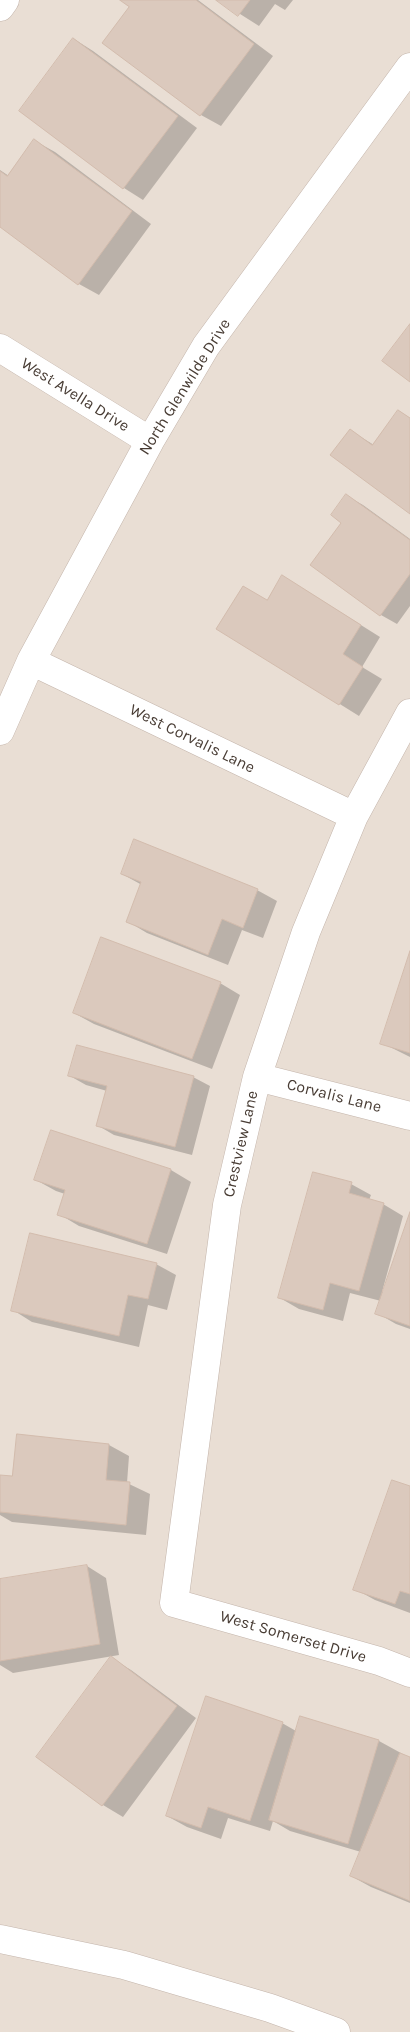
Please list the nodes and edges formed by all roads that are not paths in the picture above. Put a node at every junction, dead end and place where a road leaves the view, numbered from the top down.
1 (5, 0) edge
2 (0, 7) edge
3 (410, 67) edge
4 (0, 348) edge
5 (150, 441) junction
6 (30, 661) junction
7 (410, 713) edge
8 (0, 731) edge
9 (354, 816) junction
10 (257, 1077) junction
11 (410, 1116) edge
12 (174, 1603) joint
13 (410, 1673) edge
14 (0, 1939) edge
15 (336, 2032) edge

1 - 2 street
3 - 5 street, North Glenwilde Drive
4 - 5 street, West Avella Drive
5 - 6 street, North Glenwilde Drive
6 - 8 street, North Glenwilde Drive
6 - 9 street, West Corvalis Lane
7 - 9 street, Crestview Lane
9 - 10 street, Crestview Lane
10 - 11 street, Corvalis Lane
10 - 12 street, Crestview Lane
12 - 13 street, West Somerset Drive
14 - 15 street

